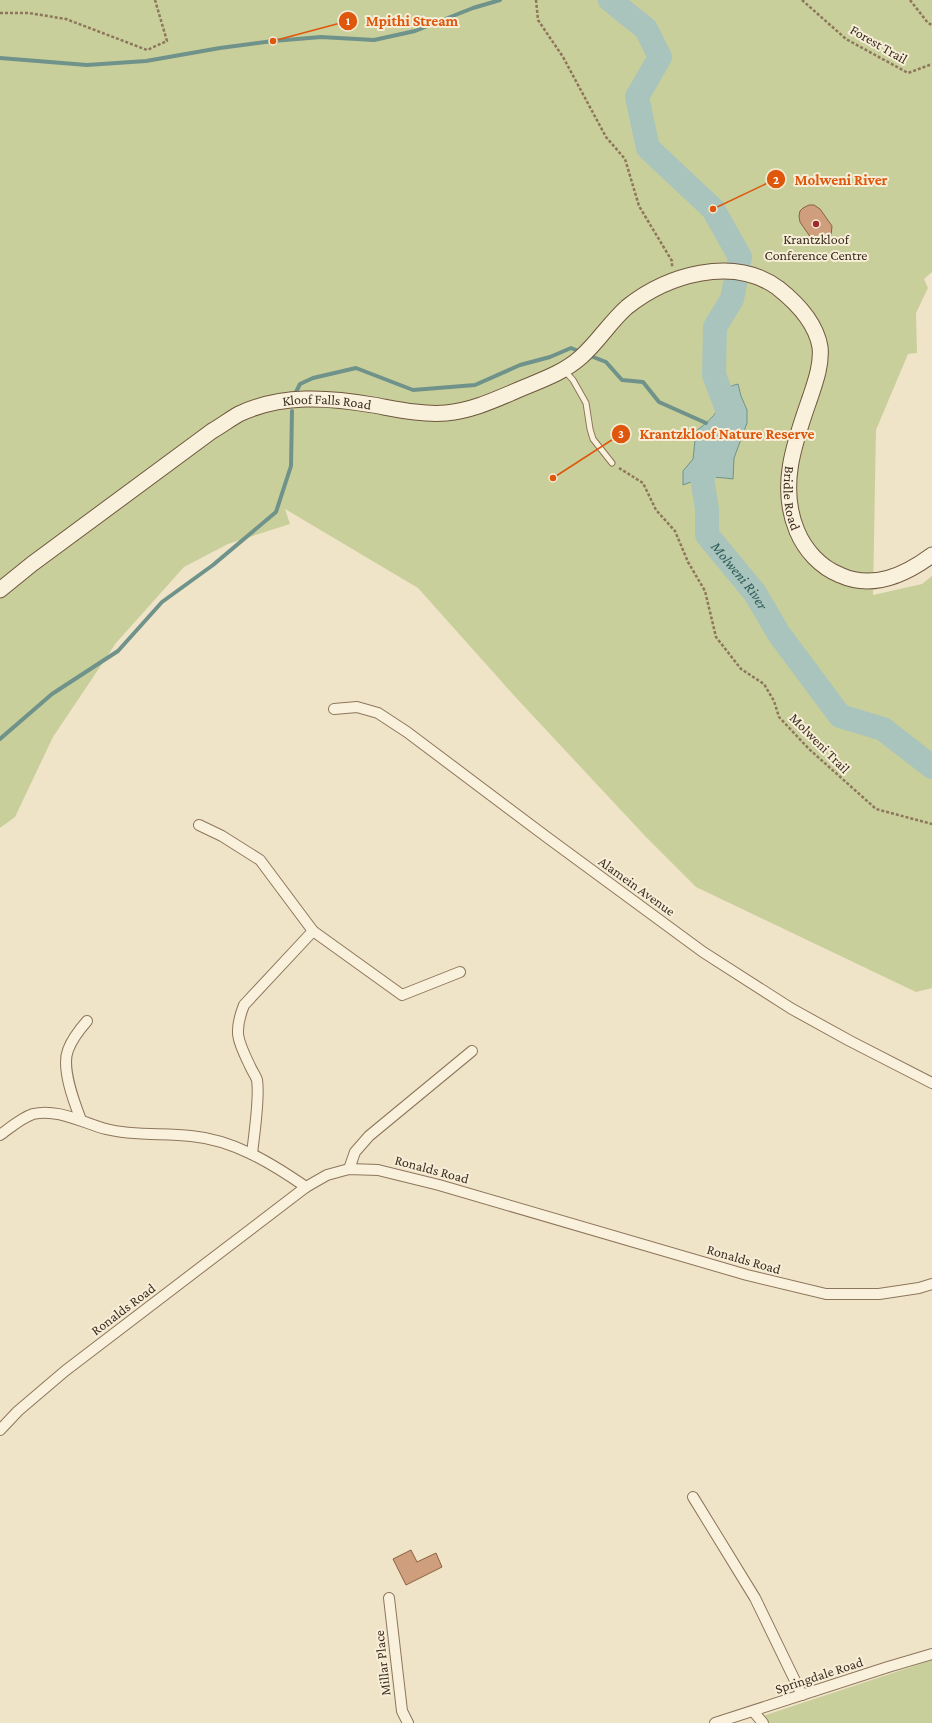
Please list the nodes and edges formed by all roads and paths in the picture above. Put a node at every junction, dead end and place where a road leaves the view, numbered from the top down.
1 (155, 0) edge
2 (536, 0) edge
3 (802, 0) edge
4 (910, 0) edge
5 (0, 13) edge
6 (932, 25) edge
7 (932, 64) edge
8 (672, 281) junction
9 (563, 370) junction
10 (612, 463) joint
11 (932, 555) edge
12 (0, 590) edge
13 (334, 709) dead end
14 (199, 824) dead end
15 (932, 824) edge
16 (313, 931) junction
17 (460, 972) dead end
18 (87, 1021) dead end
19 (472, 1051) dead end
20 (932, 1083) edge
21 (81, 1120) junction
22 (0, 1136) edge
23 (252, 1154) junction
24 (349, 1169) junction
25 (306, 1187) junction
26 (932, 1284) edge
27 (0, 1430) edge
28 (693, 1497) dead end
29 (389, 1598) dead end
30 (932, 1654) edge
31 (802, 1695) junction
32 (753, 1711) junction
33 (408, 1723) edge
34 (715, 1723) edge
35 (763, 1723) edge

1 - 5 path
2 - 8 path
3 - 7 path, Forest Trail
4 - 6 path
8 - 9 main road, Kloof Falls Road
8 - 11 main road, Bridle Road
9 - 10 lane
9 - 12 main road, Kloof Falls Road
10 - 15 path, Molweni Trail
13 - 20 street, Alamein Avenue
14 - 16 street
16 - 17 street
16 - 23 street
18 - 21 street
19 - 24 street
21 - 22 street
21 - 23 street
23 - 25 street
24 - 25 street, Ronalds Road
24 - 26 street, Ronalds Road
25 - 27 street, Ronalds Road
28 - 31 street
29 - 33 street, Millar Place
30 - 31 street, Springdale Road
31 - 32 street, Springdale Road
32 - 34 street, Springdale Road
32 - 35 street

